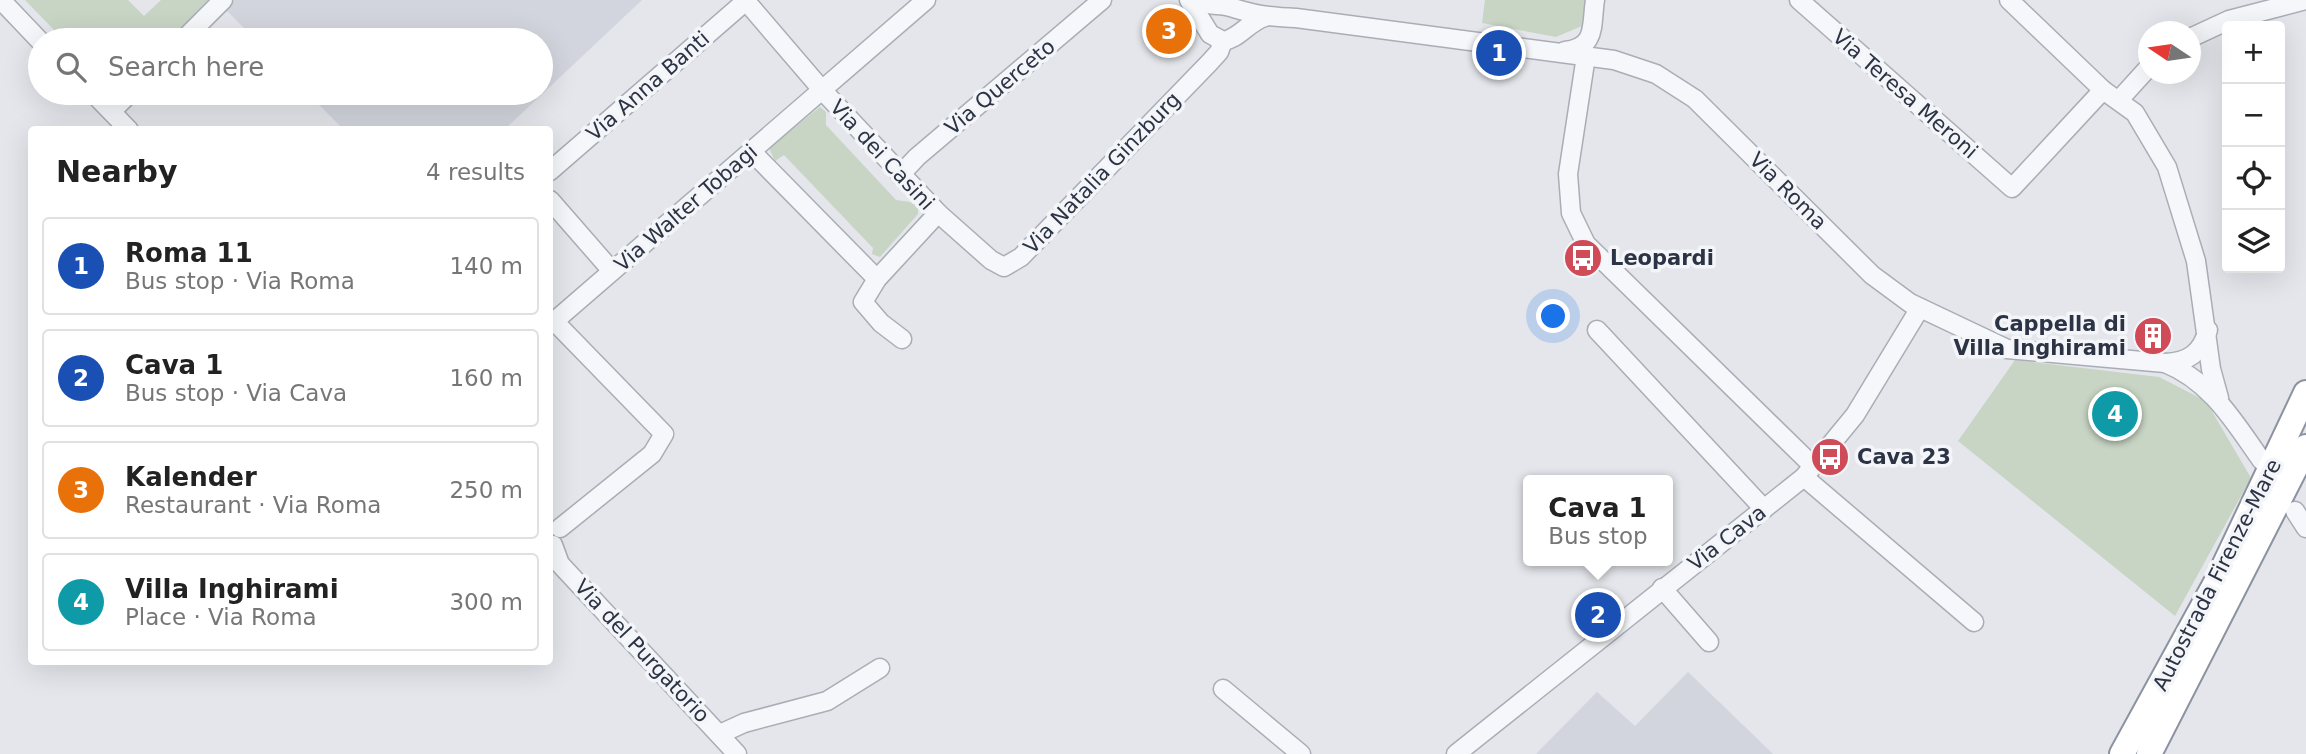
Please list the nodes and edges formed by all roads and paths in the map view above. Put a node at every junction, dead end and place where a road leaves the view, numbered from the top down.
1 (1, 0) edge
2 (223, 0) edge
3 (746, 0) edge
4 (926, 0) edge
5 (1101, 0) edge
6 (1189, 0) edge
7 (1198, 0) edge
8 (1595, 0) edge
9 (1798, 0) edge
10 (1826, 0) edge
11 (2008, 0) edge
12 (2306, 0) edge
13 (2245, 7) edge
14 (1216, 8) junction
15 (1236, 10) junction
16 (1814, 14) junction
17 (1265, 18) junction
18 (1207, 24) junction
19 (28, 28) edge
20 (195, 28) edge
21 (1241, 30) junction
22 (2201, 33) edge
23 (1223, 41) junction
24 (1588, 48) junction
25 (2138, 79) edge
26 (2103, 90) junction
27 (822, 91) junction
28 (2119, 100) junction
29 (105, 105) edge
30 (117, 105) edge
31 (111, 111) junction
32 (125, 126) edge
33 (751, 152) junction
34 (553, 168) edge
35 (900, 175) junction
36 (553, 203) edge
37 (938, 213) junction
38 (612, 271) junction
39 (877, 279) junction
40 (1920, 308) junction
41 (553, 322) edge
42 (553, 324) edge
43 (1597, 330) dead end
44 (2208, 330) junction
45 (902, 339) dead end
46 (2165, 363) junction
47 (2306, 393) edge
48 (2222, 405) junction
49 (2306, 447) edge
50 (2262, 461) dead end
51 (1809, 472) junction
52 (1764, 509) junction
53 (2295, 511) dead end
54 (2306, 528) edge
55 (553, 535) edge
56 (1662, 588) junction
57 (1974, 622) dead end
58 (1709, 642) dead end
59 (880, 668) dead end
60 (1223, 689) dead end
61 (720, 734) junction
62 (737, 754) edge
63 (1301, 754) edge
64 (1456, 754) edge
65 (2122, 754) edge
66 (2149, 754) edge

1 - 19 street
2 - 20 street
3 - 27 street, Via dei Casini
3 - 34 street, Via Anna Banti
4 - 27 street, Via Walter Tobagi
5 - 35 street, Via Querceto
6 - 18 street
7 - 14 street, Via Roma
8 - 24 street
9 - 16 street, Via Teresa Meroni
10 - 16 street
11 - 26 street
12 - 13 street
13 - 22 street
14 - 15 street, Via Roma
14 - 18 street
15 - 17 street, Via Roma
15 - 21 street
16 - 26 street, Via Teresa Meroni
17 - 21 street, Via Roma
17 - 24 street, Via Roma
18 - 23 street
21 - 23 street, Via Roma
23 - 37 street, Via Natalia Ginzburg
24 - 40 street, Via Roma
24 - 51 street
25 - 28 street
26 - 28 street
27 - 33 street, Via Walter Tobagi
27 - 35 street, Via dei Casini
28 - 44 street
29 - 31 street
30 - 31 street
31 - 32 street
33 - 38 street, Via Walter Tobagi
33 - 39 street
35 - 37 street, Via dei Casini
36 - 38 street
37 - 39 street, Via dei Casini
38 - 41 street, Via Walter Tobagi
39 - 45 street, Via dei Casini
40 - 46 street, Via Roma
40 - 51 street, Via Cava
42 - 55 street
43 - 52 street
44 - 46 street
44 - 48 street
46 - 48 street, Via Roma
47 - 65 highway, Autostrada Firenze-Mare
48 - 50 street, Via Roma
49 - 66 highway, Autostrada Firenze-Mare
51 - 52 street, Via Cava
51 - 57 street
52 - 56 street, Via Cava
53 - 54 street
55 - 61 street, Via del Purgatorio
56 - 58 street
56 - 64 street, Via Cava
59 - 61 street
60 - 63 street
61 - 62 street, Via del Purgatorio

